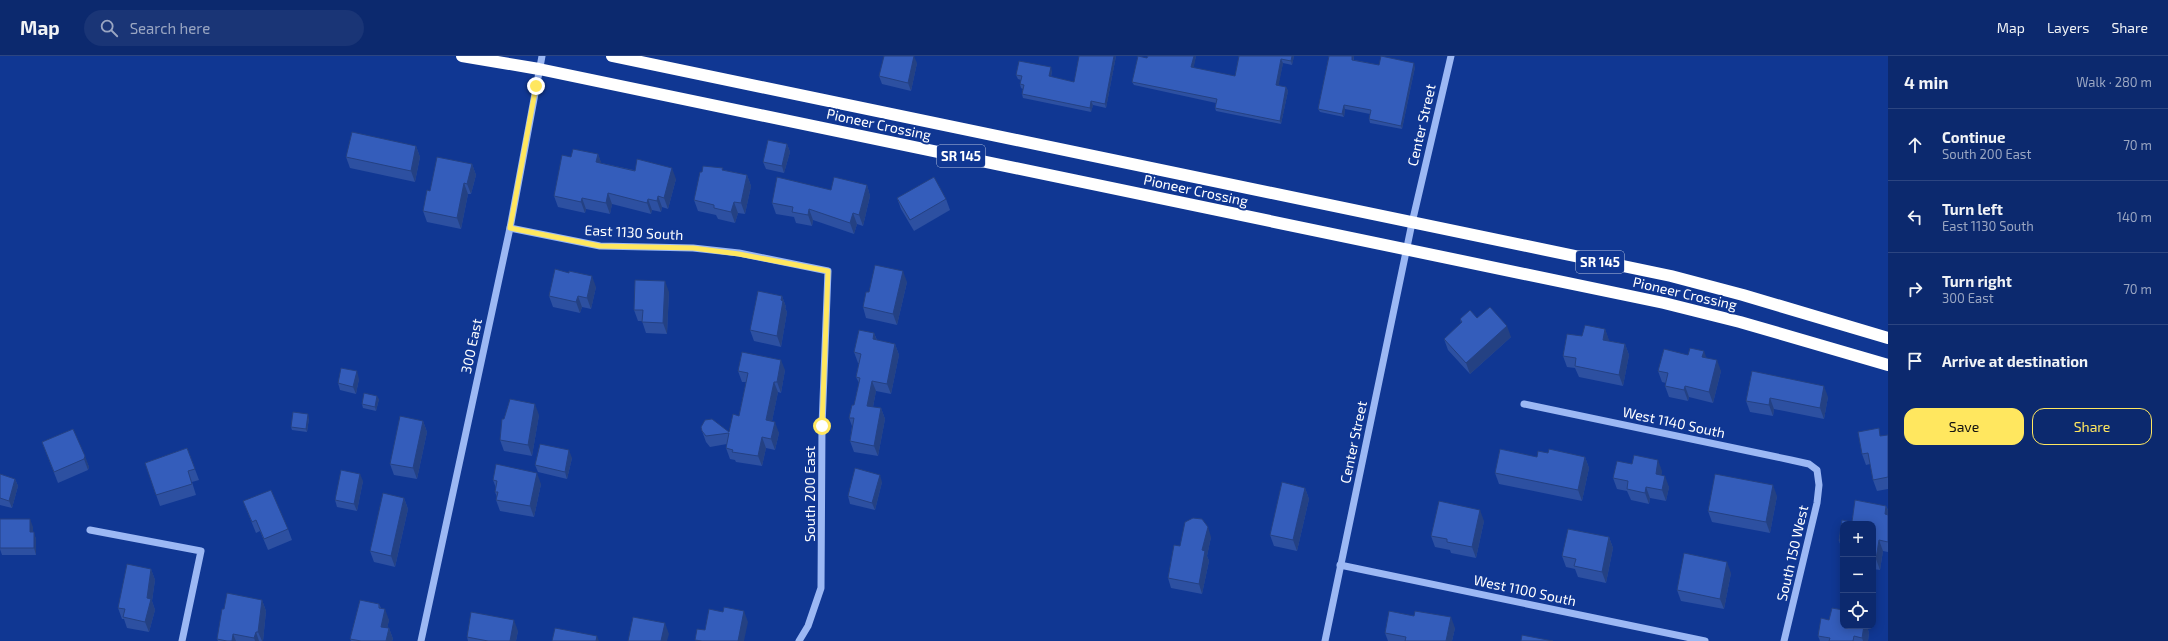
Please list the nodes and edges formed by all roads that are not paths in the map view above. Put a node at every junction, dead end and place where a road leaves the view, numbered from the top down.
1 (462, 56) edge
2 (542, 56) edge
3 (612, 56) edge
4 (1451, 56) edge
5 (539, 68) junction
6 (1412, 223) junction
7 (510, 228) junction
8 (1407, 249) junction
9 (828, 271) joint
10 (1888, 338) edge
11 (1888, 365) edge
12 (1524, 404) dead end
13 (1817, 470) joint
14 (90, 530) dead end
15 (1340, 565) junction
16 (182, 641) edge
17 (421, 641) edge
18 (799, 641) edge
19 (1325, 641) edge
20 (1705, 641) edge
21 (1784, 641) edge

1 - 5 highway, Pioneer Crossing / SR 145
2 - 5 street, 300 East
3 - 6 highway, Pioneer Crossing / SR 145
4 - 6 street, Center Street
5 - 7 street, 300 East
5 - 8 highway, Pioneer Crossing / SR 145
6 - 8 street, Center Street
6 - 10 highway, Pioneer Crossing / SR 145
7 - 9 street, East 1130 South
7 - 17 street, 300 East
8 - 11 highway, Pioneer Crossing / SR 145
8 - 15 street, Center Street
9 - 18 street, South 200 East
12 - 13 street, West 1140 South
13 - 21 street, South 150 West
14 - 16 street
15 - 19 street, Center Street
15 - 20 street, West 1100 South

